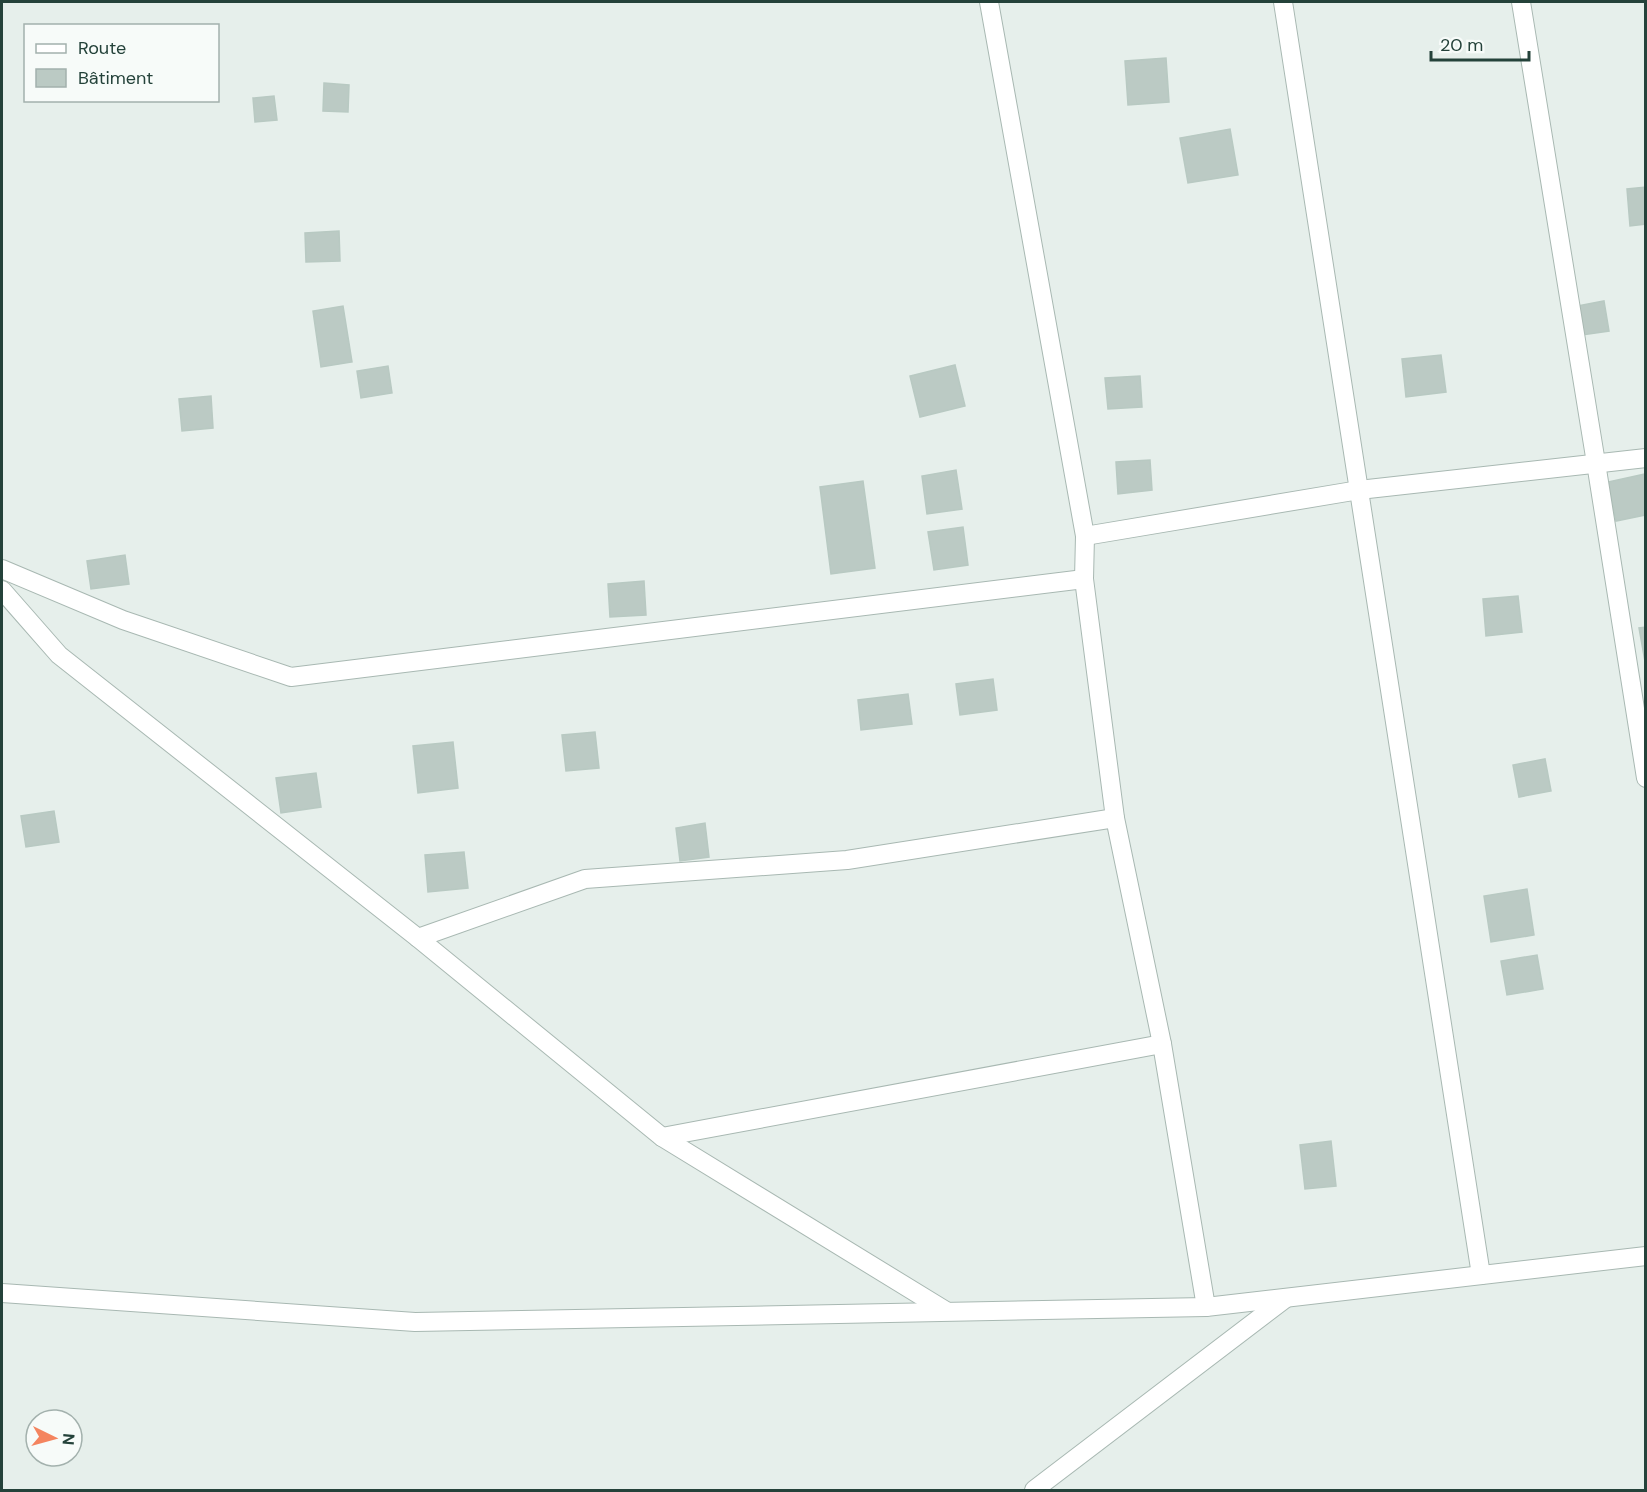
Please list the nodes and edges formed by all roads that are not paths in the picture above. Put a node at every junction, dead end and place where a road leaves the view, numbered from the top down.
1 (990, 2) edge
2 (1283, 2) edge
3 (1521, 2) edge
4 (1646, 458) edge
5 (1596, 463) junction
6 (1359, 490) junction
7 (1085, 536) junction
8 (2, 570) edge
9 (1084, 579) junction
10 (2, 590) edge
11 (1646, 778) edge
12 (1115, 818) junction
13 (418, 938) junction
14 (1162, 1044) junction
15 (662, 1137) junction
16 (1646, 1256) edge
17 (1481, 1275) junction
18 (2, 1293) edge
19 (1287, 1297) junction
20 (1206, 1307) junction
21 (946, 1311) junction
22 (1034, 1491) edge

1 - 7 street
2 - 6 street
3 - 5 street
4 - 5 street
5 - 6 street
5 - 11 street
6 - 7 street
6 - 17 street
7 - 9 street
8 - 9 street
9 - 12 street
10 - 13 street
12 - 13 street
12 - 14 street
13 - 15 street
14 - 15 street
14 - 20 street
15 - 21 street
16 - 17 street
17 - 19 street
18 - 21 street
19 - 20 street
19 - 22 street
20 - 21 street

